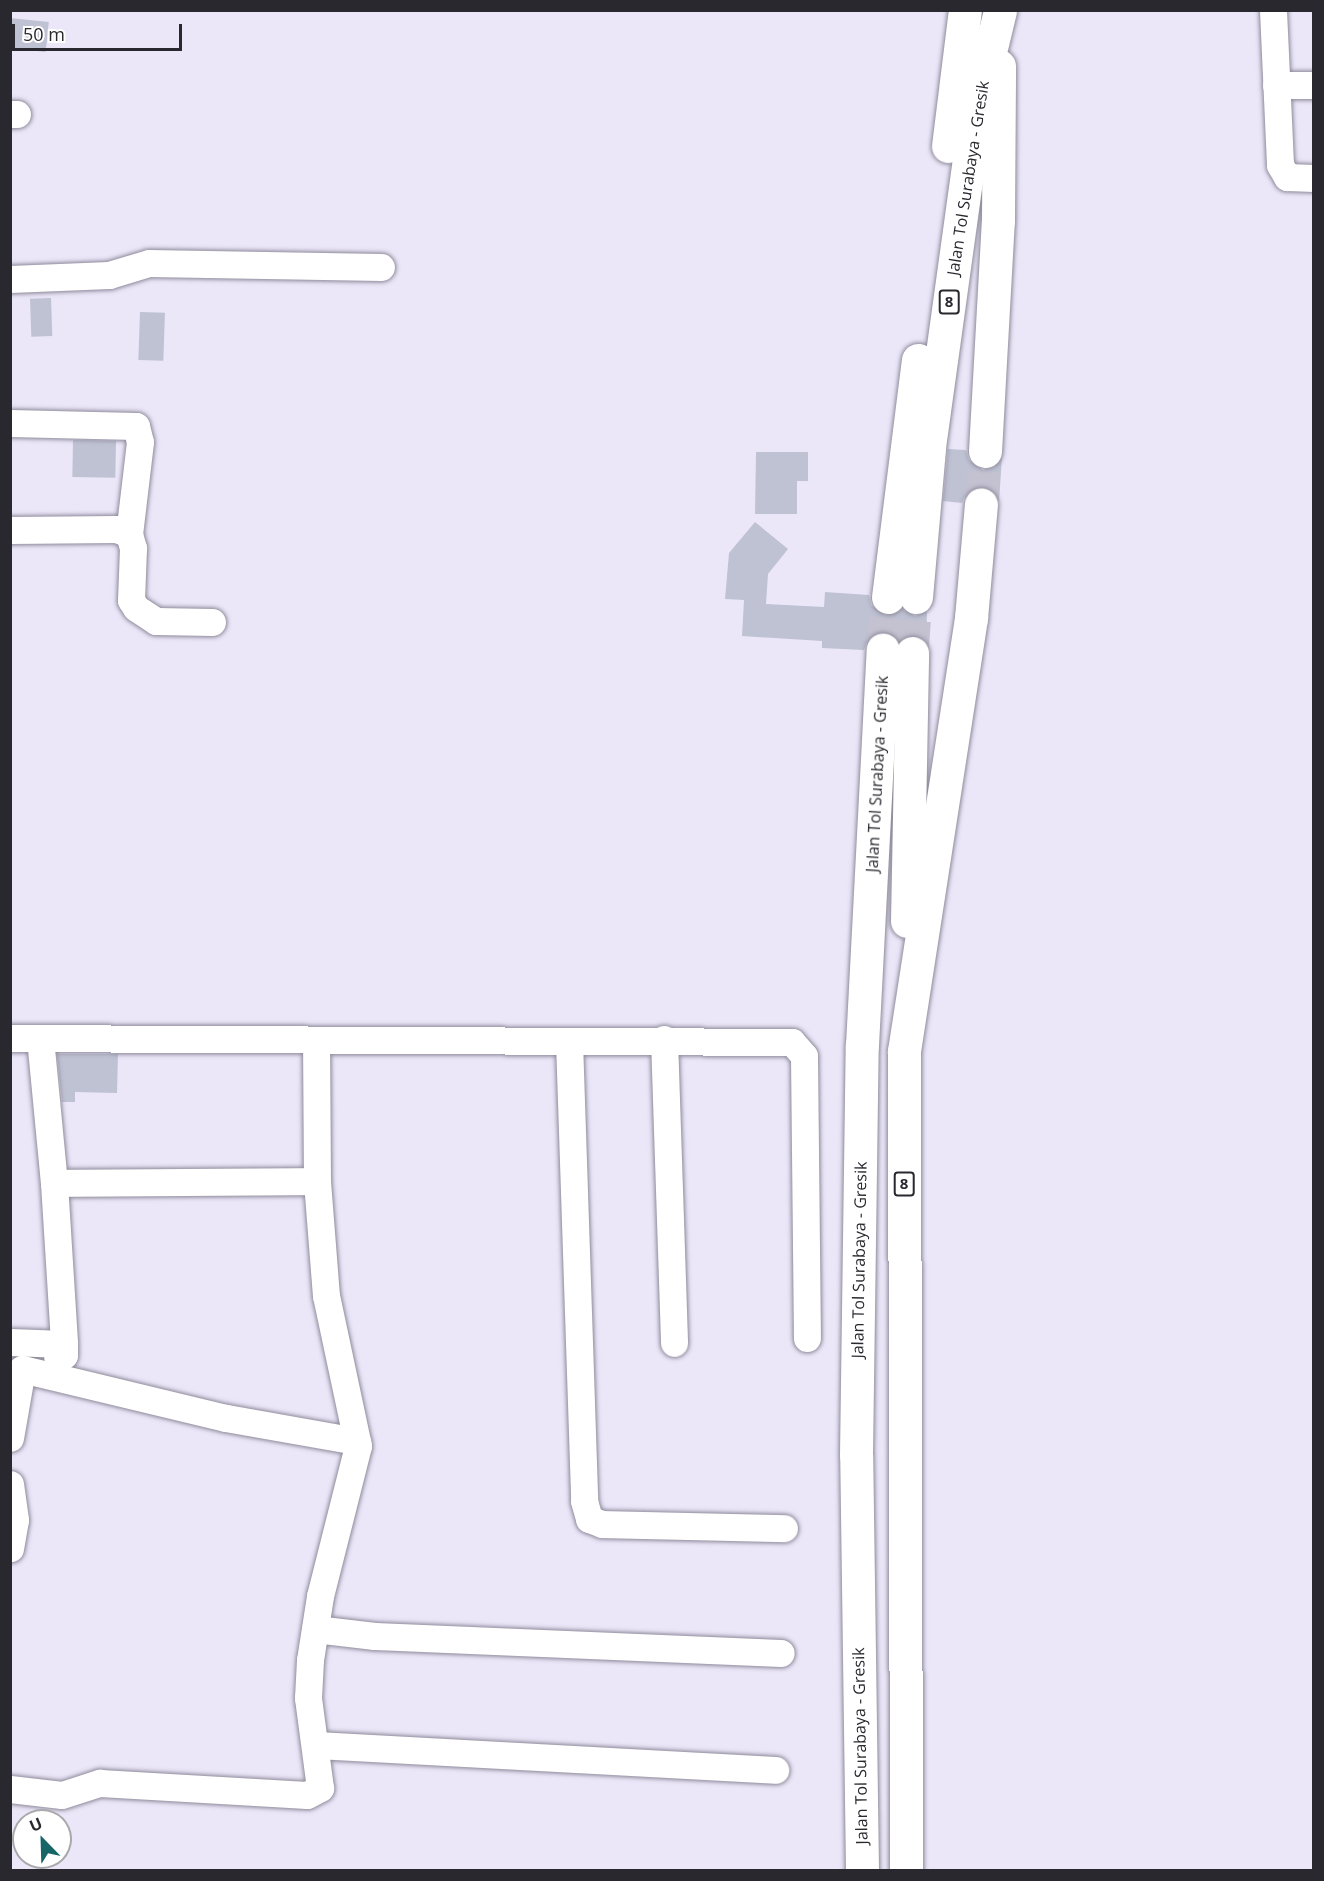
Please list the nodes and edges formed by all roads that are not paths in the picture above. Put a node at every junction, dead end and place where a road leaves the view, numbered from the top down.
1 (965, 10) edge
2 (1000, 10) edge
3 (1273, 10) edge
4 (1314, 84) edge
5 (1276, 85) junction
6 (1314, 178) edge
7 (381, 267) dead end
8 (10, 279) edge
9 (10, 423) edge
10 (985, 451) tunnel mouth
11 (981, 504) tunnel mouth
12 (10, 530) edge
13 (129, 534) junction
14 (212, 622) dead end
15 (10, 1038) edge
16 (40, 1038) junction
17 (664, 1039) junction
18 (316, 1041) junction
19 (569, 1041) junction
20 (904, 1051) junction
21 (317, 1181) junction
22 (54, 1183) junction
23 (807, 1338) dead end
24 (10, 1342) edge
25 (674, 1343) dead end
26 (64, 1344) junction
27 (22, 1369) junction
28 (10, 1438) edge
29 (357, 1441) junction
30 (10, 1484) edge
31 (784, 1528) dead end
32 (10, 1549) edge
33 (315, 1629) junction
34 (781, 1653) dead end
35 (315, 1745) junction
36 (775, 1770) dead end
37 (10, 1789) edge
38 (862, 1870) edge
39 (906, 1870) edge

1 - 2 highway, Jalan Tol Surabaya - Gresik / 8
2 - 10 highway, Jalan Tol Surabaya - Gresik / 8
3 - 5 street
4 - 5 street
5 - 6 street
7 - 8 street
9 - 13 street
11 - 20 highway, Jalan Tol Surabaya - Gresik / 8
12 - 13 street
13 - 14 street
15 - 16 street
16 - 18 street
16 - 22 street
17 - 19 street
17 - 23 street
17 - 25 street
18 - 19 street
18 - 21 street
19 - 31 street
20 - 38 highway, Jalan Tol Surabaya - Gresik / 8
20 - 39 highway, Jalan Tol Surabaya - Gresik / 8
21 - 22 street
21 - 29 street
22 - 26 street
24 - 26 street
26 - 27 street
27 - 28 street
27 - 29 street
29 - 33 street
30 - 32 street
33 - 34 street
33 - 35 street
35 - 36 street
35 - 37 street

